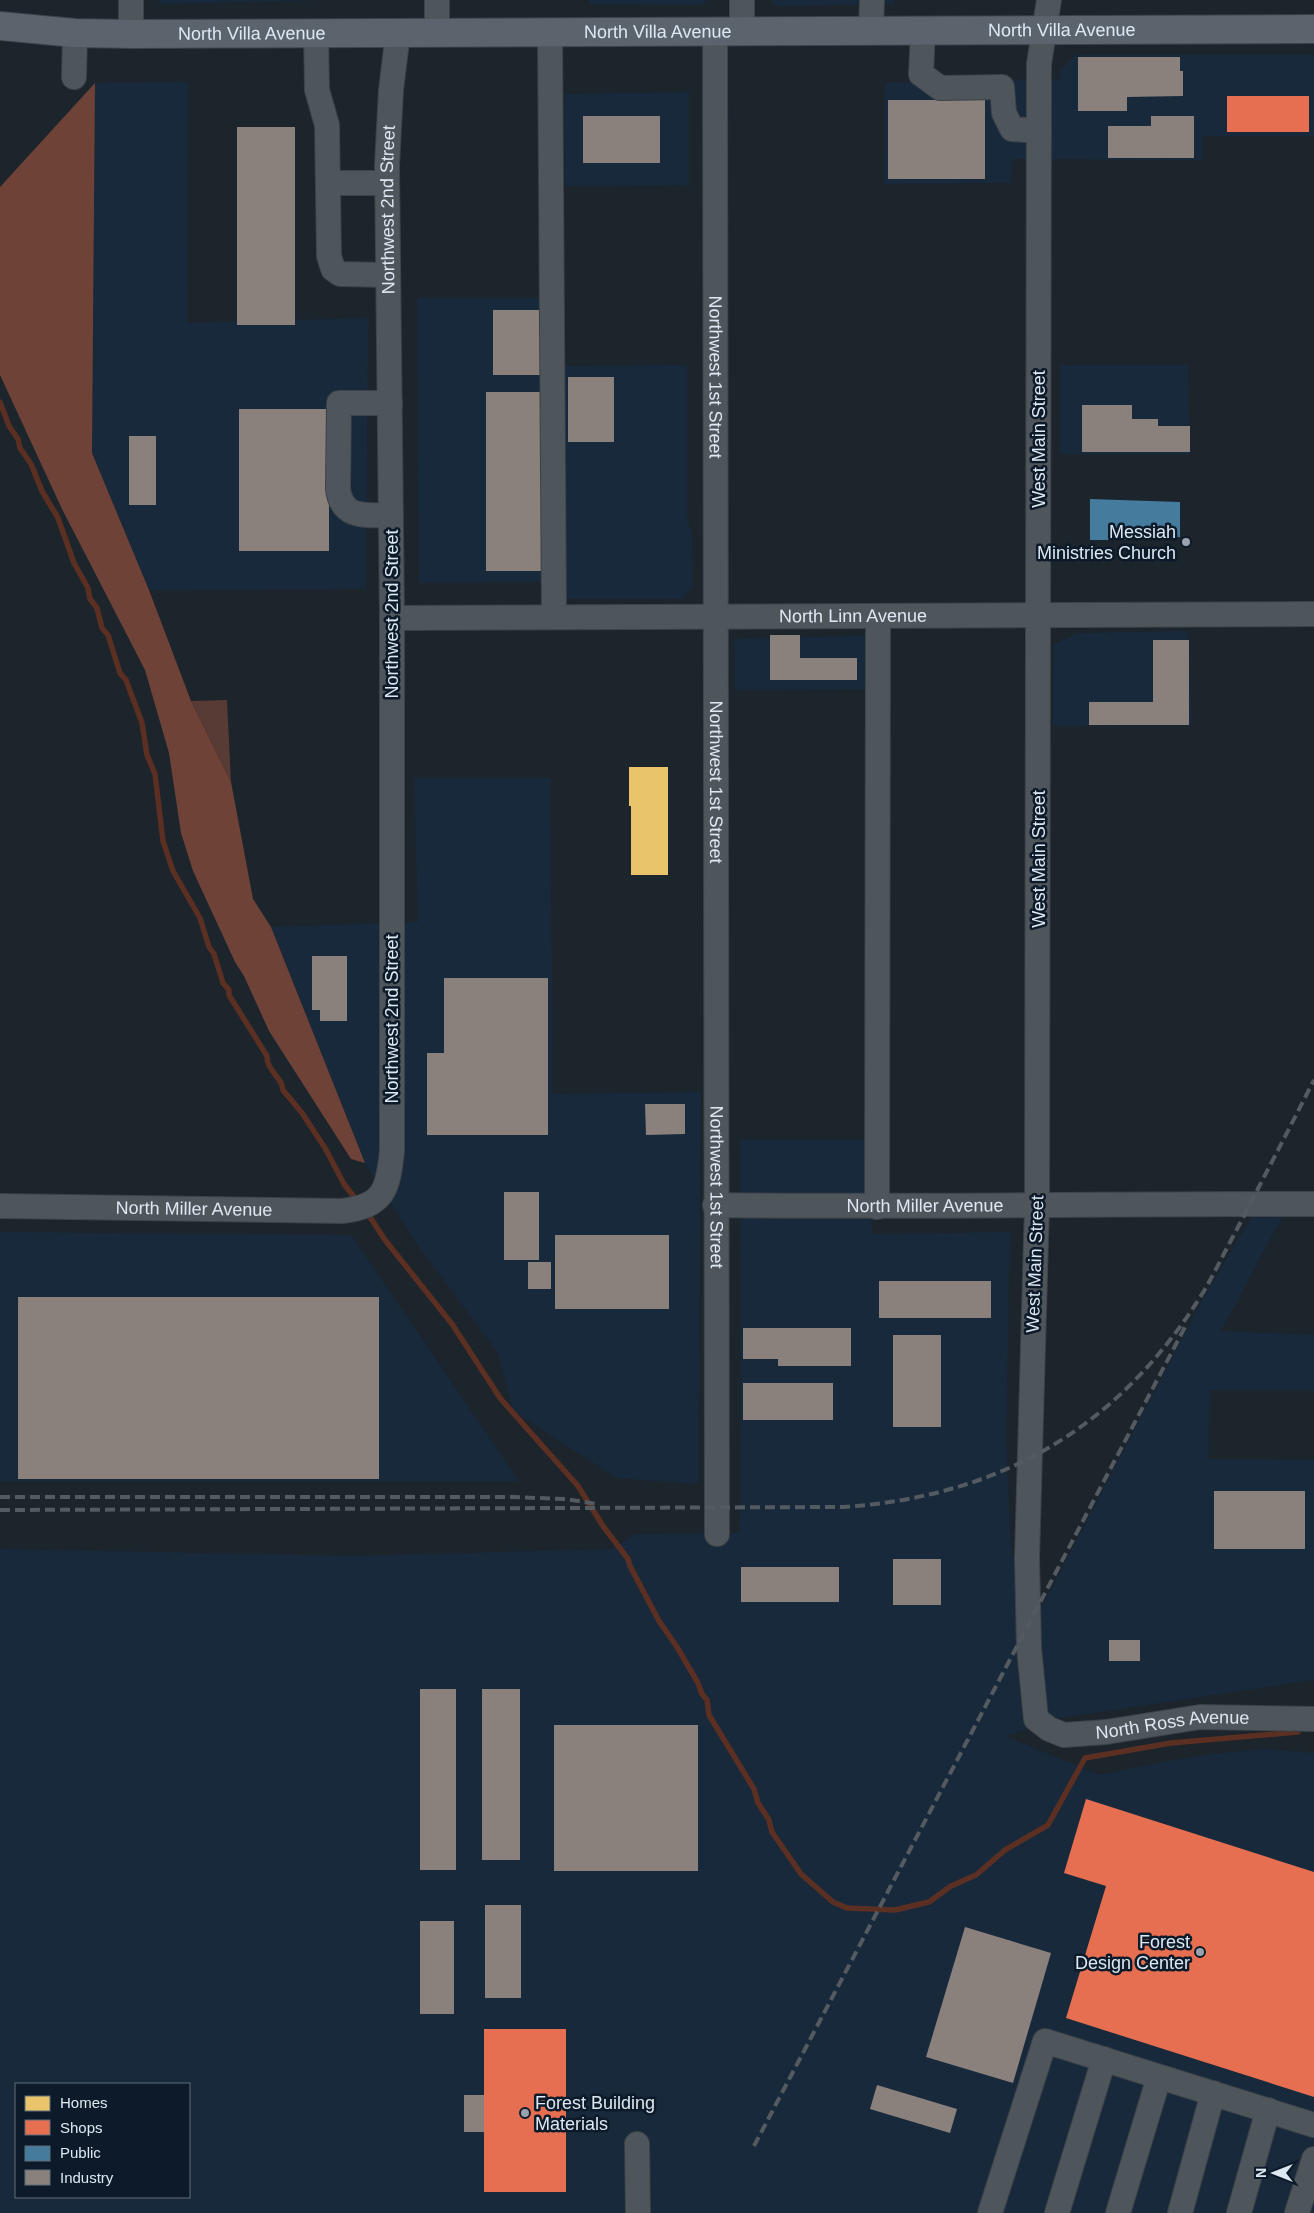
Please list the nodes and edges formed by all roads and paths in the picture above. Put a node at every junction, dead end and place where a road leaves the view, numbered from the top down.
1 (131, 0) edge
2 (437, 0) edge
3 (742, 0) edge
4 (872, 0) edge
5 (1049, 0) edge
6 (0, 26) edge
7 (1314, 29) edge
8 (742, 30) junction
9 (871, 30) junction
10 (923, 30) junction
11 (1044, 30) junction
12 (714, 31) junction
13 (437, 32) junction
14 (550, 32) junction
15 (75, 33) junction
16 (316, 33) junction
17 (398, 33) junction
18 (131, 34) junction
19 (74, 77) dead end
20 (1039, 131) junction
21 (387, 182) junction
22 (328, 183) junction
23 (388, 275) junction
24 (390, 403) junction
25 (391, 515) junction
26 (1314, 614) edge
27 (714, 616) junction
28 (878, 616) junction
29 (1040, 616) junction
30 (554, 617) junction
31 (392, 618) junction
32 (376, 1199) joint
33 (1314, 1204) edge
34 (715, 1205) junction
35 (1037, 1205) junction
36 (0, 1206) edge
37 (877, 1207) junction
38 (717, 1534) dead end
39 (1036, 1719) joint
40 (1314, 1719) edge
41 (1104, 2059) junction
42 (1159, 2077) junction
43 (1213, 2093) junction
44 (1268, 2110) junction
45 (1314, 2125) edge
46 (637, 2144) dead end
47 (1314, 2160) edge
48 (638, 2213) edge
49 (990, 2213) edge
50 (1057, 2213) edge
51 (1118, 2213) edge
52 (1180, 2213) edge
53 (1239, 2213) edge
54 (1297, 2213) edge

1 - 18 street
2 - 13 street
3 - 8 street
4 - 9 street
5 - 11 street, West Main Street
6 - 15 main road, North Villa Avenue
7 - 11 main road, North Villa Avenue
8 - 9 main road, North Villa Avenue
8 - 12 main road, North Villa Avenue
9 - 10 main road, North Villa Avenue
10 - 11 main road, North Villa Avenue
10 - 20 street
11 - 20 street, West Main Street
12 - 14 main road, North Villa Avenue
12 - 27 street, Northwest 1st Street
13 - 14 main road, North Villa Avenue
13 - 17 main road, North Villa Avenue
14 - 30 street
15 - 18 main road, North Villa Avenue
15 - 19 street
16 - 17 main road, North Villa Avenue
16 - 18 main road, North Villa Avenue
16 - 22 street
17 - 21 street, Northwest 2nd Street
20 - 29 street, West Main Street
21 - 22 street
21 - 23 street, Northwest 2nd Street
22 - 23 street
23 - 24 street, Northwest 2nd Street
24 - 25 street, Northwest 2nd Street
24 - 25 street
25 - 31 street, Northwest 2nd Street
26 - 29 street, North Linn Avenue
27 - 28 street, North Linn Avenue
27 - 30 street, North Linn Avenue
27 - 34 street, Northwest 1st Street
28 - 29 street, North Linn Avenue
28 - 37 street
29 - 35 street, West Main Street
30 - 31 street, North Linn Avenue
31 - 32 street, Northwest 2nd Street
32 - 36 street, North Miller Avenue
33 - 35 street, North Miller Avenue
34 - 37 street, North Miller Avenue
34 - 38 street, Northwest 1st Street
35 - 37 street, North Miller Avenue
35 - 39 street, West Main Street
39 - 40 street, North Ross Avenue
41 - 42 street
41 - 49 street
41 - 50 street
42 - 43 street
42 - 51 street
43 - 44 street
43 - 52 street
44 - 45 street
44 - 53 street
46 - 48 street
47 - 54 street

